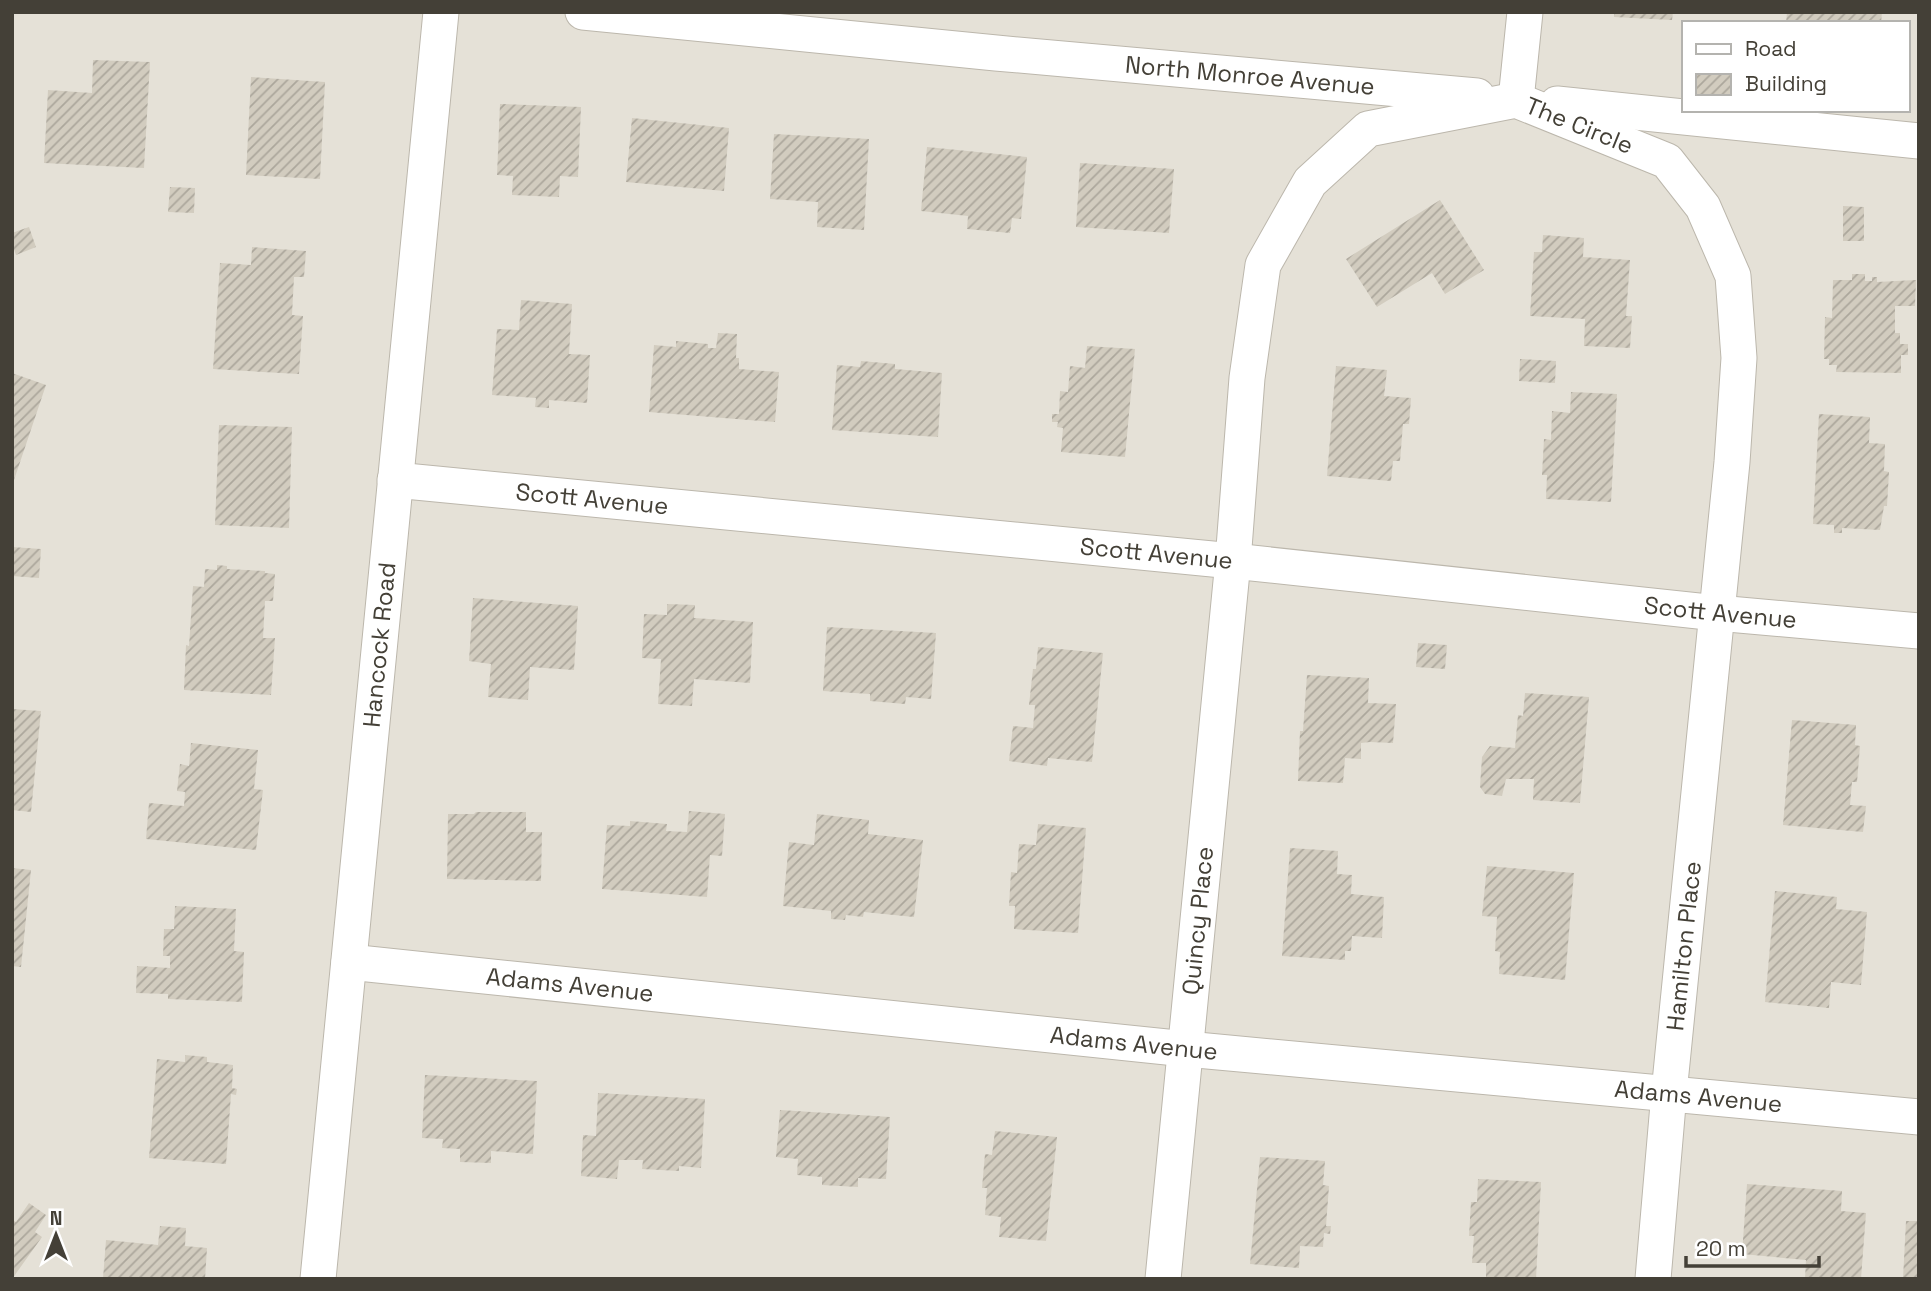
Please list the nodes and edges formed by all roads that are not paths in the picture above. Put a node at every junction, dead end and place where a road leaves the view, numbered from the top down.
1 (441, 12) edge
2 (583, 12) edge
3 (1525, 12) edge
4 (1516, 100) junction
5 (1919, 141) edge
6 (395, 480) junction
7 (1233, 561) junction
8 (1717, 613) junction
9 (1919, 631) edge
10 (349, 962) junction
11 (1186, 1049) junction
12 (1669, 1093) junction
13 (1919, 1117) edge
14 (318, 1279) edge
15 (1163, 1279) edge
16 (1653, 1279) edge

1 - 6 street, Hancock Road
2 - 4 street, North Monroe Avenue
3 - 4 street
4 - 5 street, North Monroe Avenue
4 - 7 street, The Circle
4 - 8 street, The Circle
6 - 7 street, Scott Avenue
6 - 10 street, Hancock Road
7 - 8 street, Scott Avenue
7 - 11 street, Quincy Place
8 - 9 street, Scott Avenue
8 - 12 street, Hamilton Place
10 - 11 street, Adams Avenue
10 - 14 street, Hancock Road
11 - 12 street, Adams Avenue
11 - 15 street, Quincy Place
12 - 13 street, Adams Avenue
12 - 16 street, Hamilton Place

